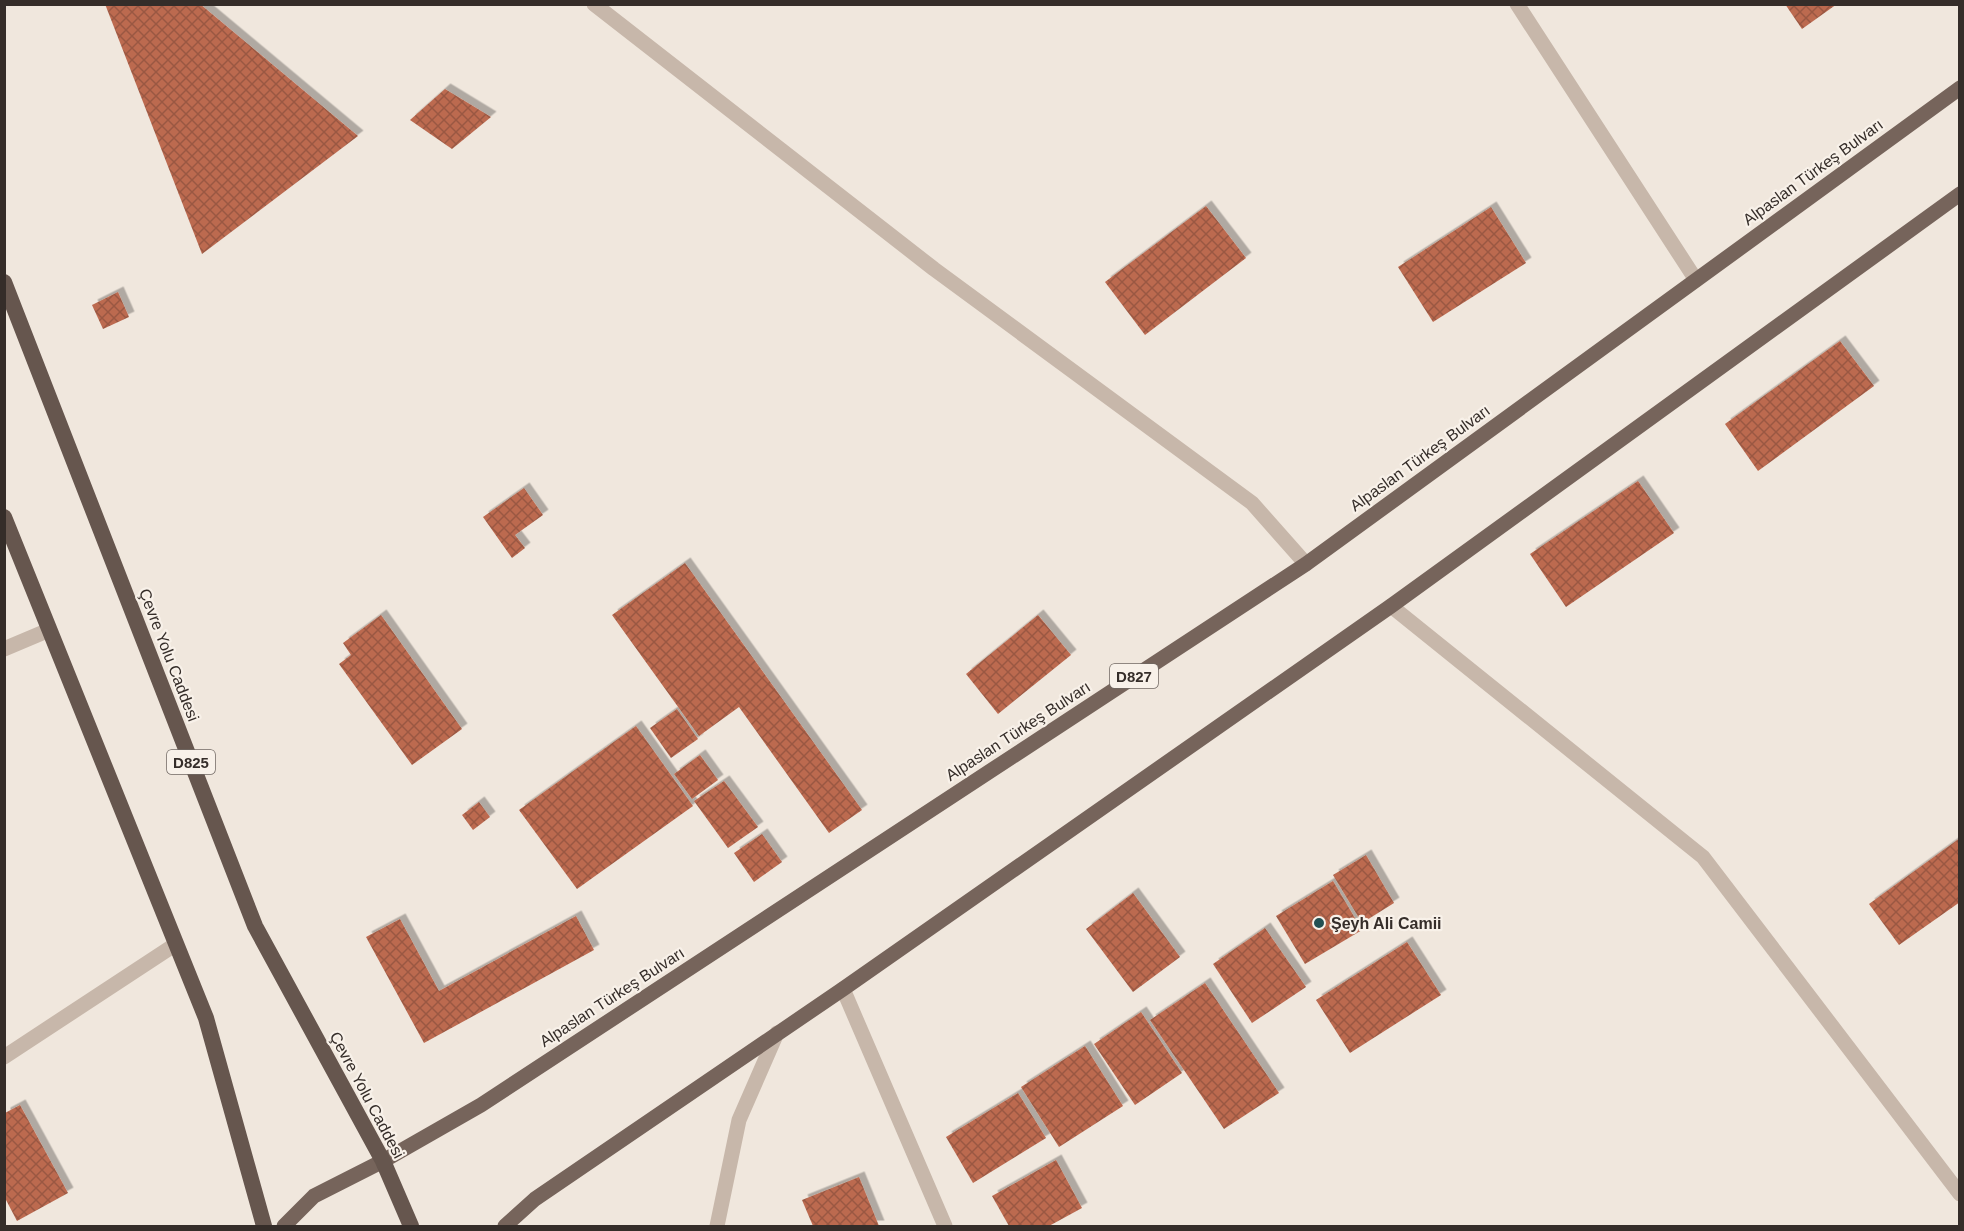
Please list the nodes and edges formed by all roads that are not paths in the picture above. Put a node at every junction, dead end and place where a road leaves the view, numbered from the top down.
1 (594, 4) edge
2 (1517, 4) edge
3 (1959, 88) edge
4 (1959, 194) edge
5 (1696, 280) junction
6 (4, 282) edge
7 (4, 517) edge
8 (1306, 564) junction
9 (1391, 606) junction
10 (49, 630) junction
11 (4, 649) edge
12 (176, 944) junction
13 (843, 989) junction
14 (777, 1033) junction
15 (4, 1057) edge
16 (383, 1161) junction
17 (1959, 1194) edge
18 (264, 1227) edge
19 (284, 1227) edge
20 (411, 1227) edge
21 (505, 1227) edge
22 (717, 1227) edge
23 (945, 1227) edge

1 - 8 street
2 - 5 street
3 - 5 main road, Alpaslan Türkeş Bulvarı / D827
4 - 9 main road
5 - 8 main road, Alpaslan Türkeş Bulvarı / D827
6 - 16 highway, Çevre Yolu Caddesi / D825
7 - 10 highway
8 - 16 main road, Alpaslan Türkeş Bulvarı / D827
9 - 13 main road
9 - 17 street
10 - 11 street
10 - 12 highway
12 - 15 street
12 - 18 highway
13 - 14 main road
13 - 23 street
14 - 21 main road
14 - 22 street
16 - 19 main road, Alpaslan Türkeş Bulvarı / D827
16 - 20 highway, Çevre Yolu Caddesi / D825

